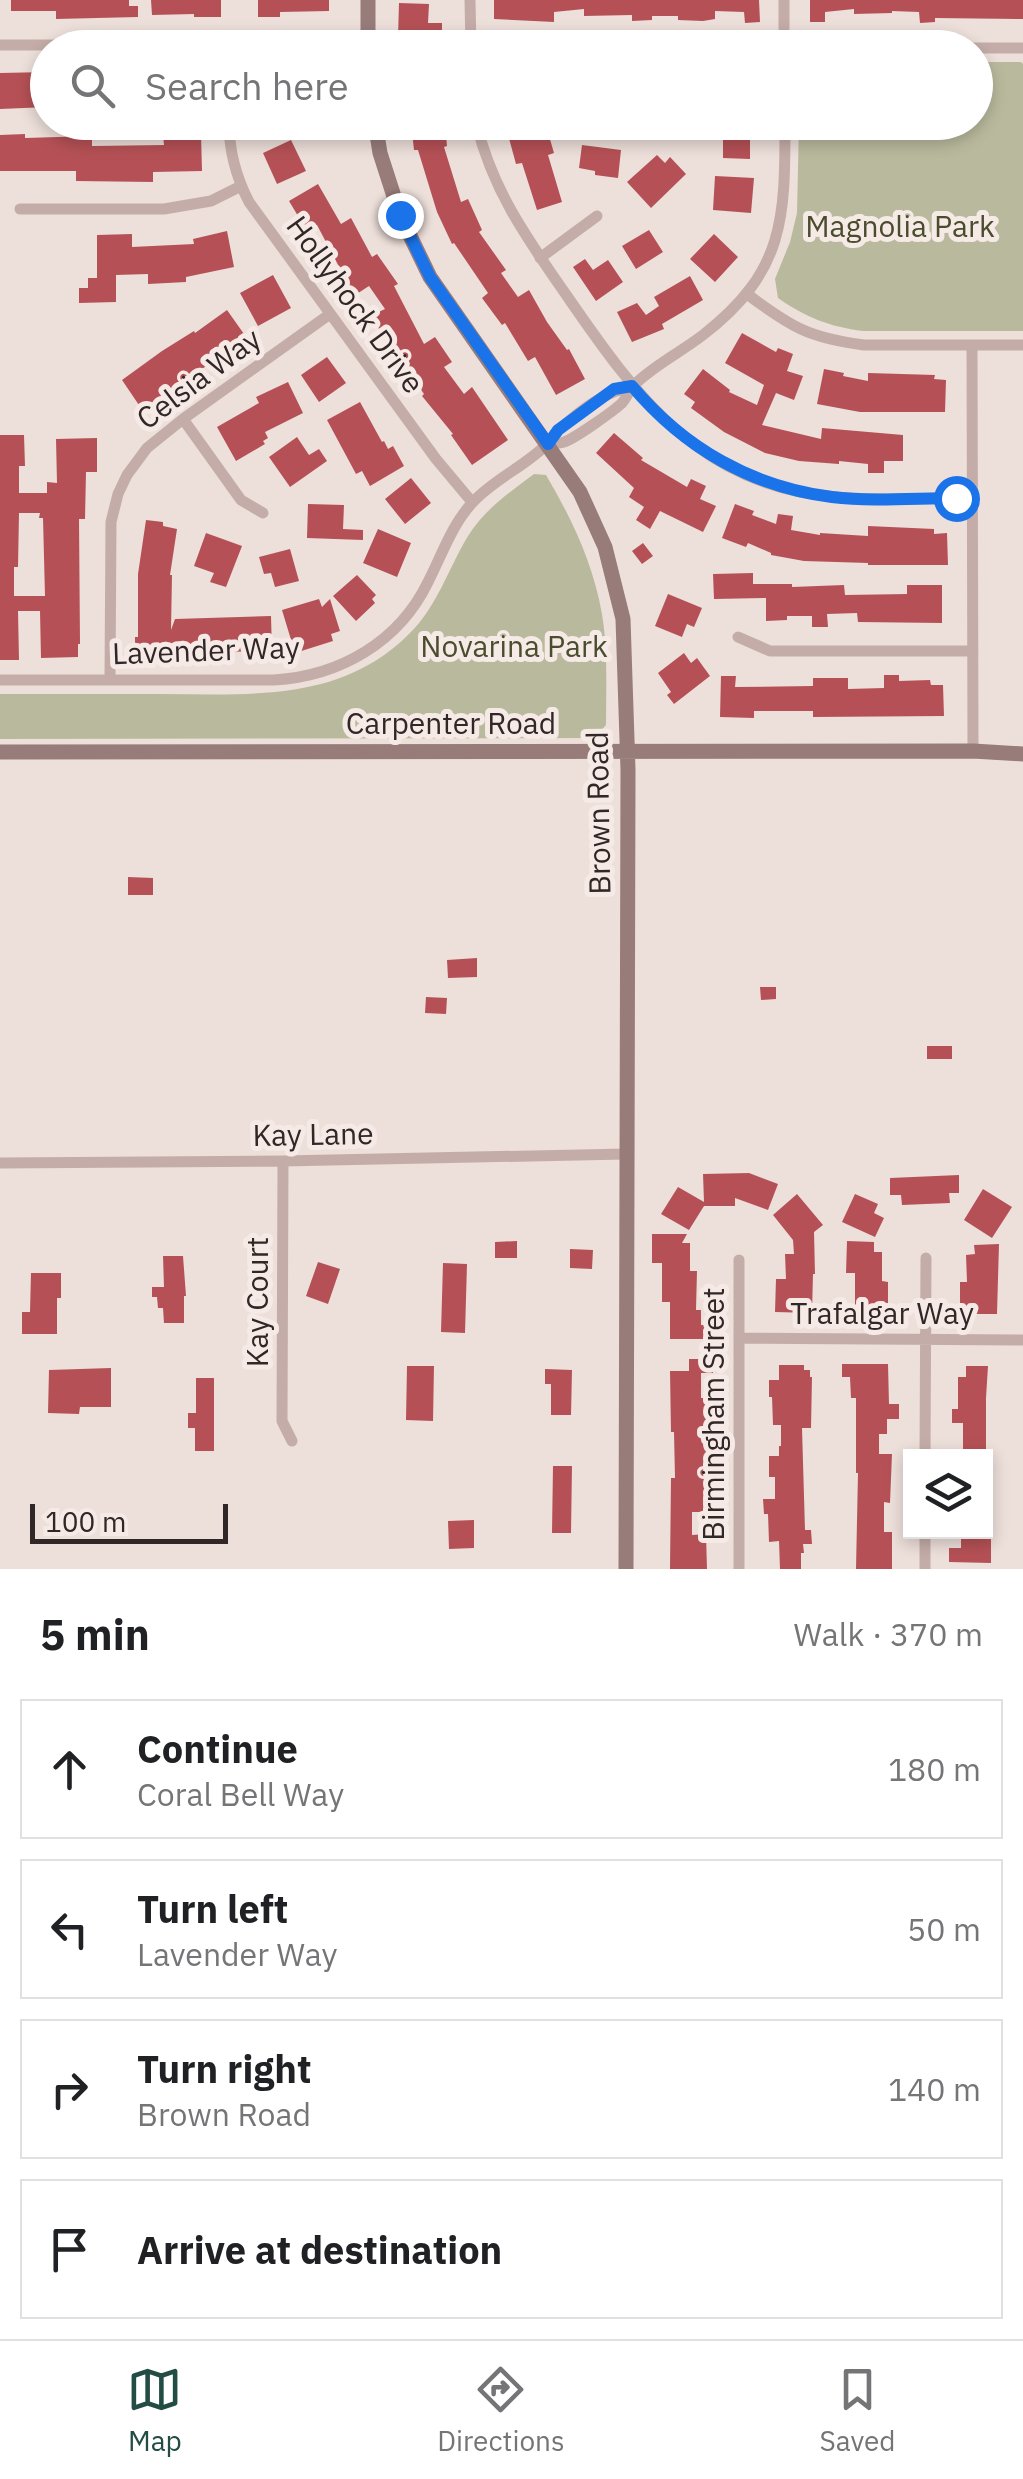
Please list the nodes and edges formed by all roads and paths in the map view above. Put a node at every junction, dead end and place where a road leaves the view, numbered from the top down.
1 (368, 0) edge
2 (470, 0) edge
3 (784, 0) edge
4 (368, 30) edge
5 (471, 30) edge
6 (784, 30) edge
7 (0, 45) edge
8 (30, 45) edge
9 (993, 48) edge
10 (1023, 48) edge
11 (229, 140) edge
12 (378, 140) edge
13 (481, 140) edge
14 (784, 140) edge
15 (241, 186) junction
16 (20, 209) dead end
17 (598, 216) dead end
18 (540, 258) junction
19 (747, 294) junction
20 (330, 314) junction
21 (972, 345) junction
22 (1023, 345) edge
23 (632, 386) junction
24 (182, 419) junction
25 (548, 444) junction
26 (972, 498) junction
27 (472, 502) junction
28 (263, 514) dead end
29 (738, 638) dead end
30 (973, 651) junction
31 (0, 680) edge
32 (110, 680) junction
33 (627, 751) junction
34 (974, 751) junction
35 (0, 752) edge
36 (1023, 754) edge
37 (626, 1154) junction
38 (283, 1160) junction
39 (0, 1162) edge
40 (926, 1258) dead end
41 (739, 1260) dead end
42 (740, 1338) junction
43 (925, 1339) junction
44 (1023, 1340) edge
45 (292, 1441) dead end
46 (925, 1449) edge
47 (924, 1539) edge
48 (626, 1569) edge
49 (739, 1569) edge
50 (924, 1569) edge

1 - 4 street
2 - 5 street
3 - 6 street
7 - 8 street
9 - 10 street
11 - 15 street, Hollyhock Drive
12 - 25 street, Brown Road
13 - 18 street
14 - 19 street, Lavender Way
15 - 16 street
15 - 20 street, Hollyhock Drive
17 - 18 street
18 - 23 street
19 - 21 street
19 - 23 street, Lavender Way
20 - 24 street, Celsia Way
20 - 27 street, Hollyhock Drive
21 - 22 street
21 - 26 street
23 - 25 street, Lavender Way
23 - 26 street
24 - 28 street
24 - 32 street, Celsia Way
25 - 27 street, Lavender Way
25 - 33 street, Brown Road
26 - 30 street
27 - 32 street, Lavender Way
29 - 30 street
30 - 34 street
31 - 32 street, Lavender Way
33 - 34 street, Carpenter Road
33 - 35 street, Carpenter Road
33 - 37 street, Brown Road
34 - 36 street, Carpenter Road
37 - 38 street, Kay Lane
37 - 48 street, Brown Road
38 - 39 street, Kay Lane
38 - 45 street, Kay Court
40 - 43 street
41 - 42 street, Birmingham Street
42 - 43 street, Trafalgar Way
42 - 49 street, Birmingham Street
43 - 44 street, Trafalgar Way
43 - 46 street
47 - 50 street

